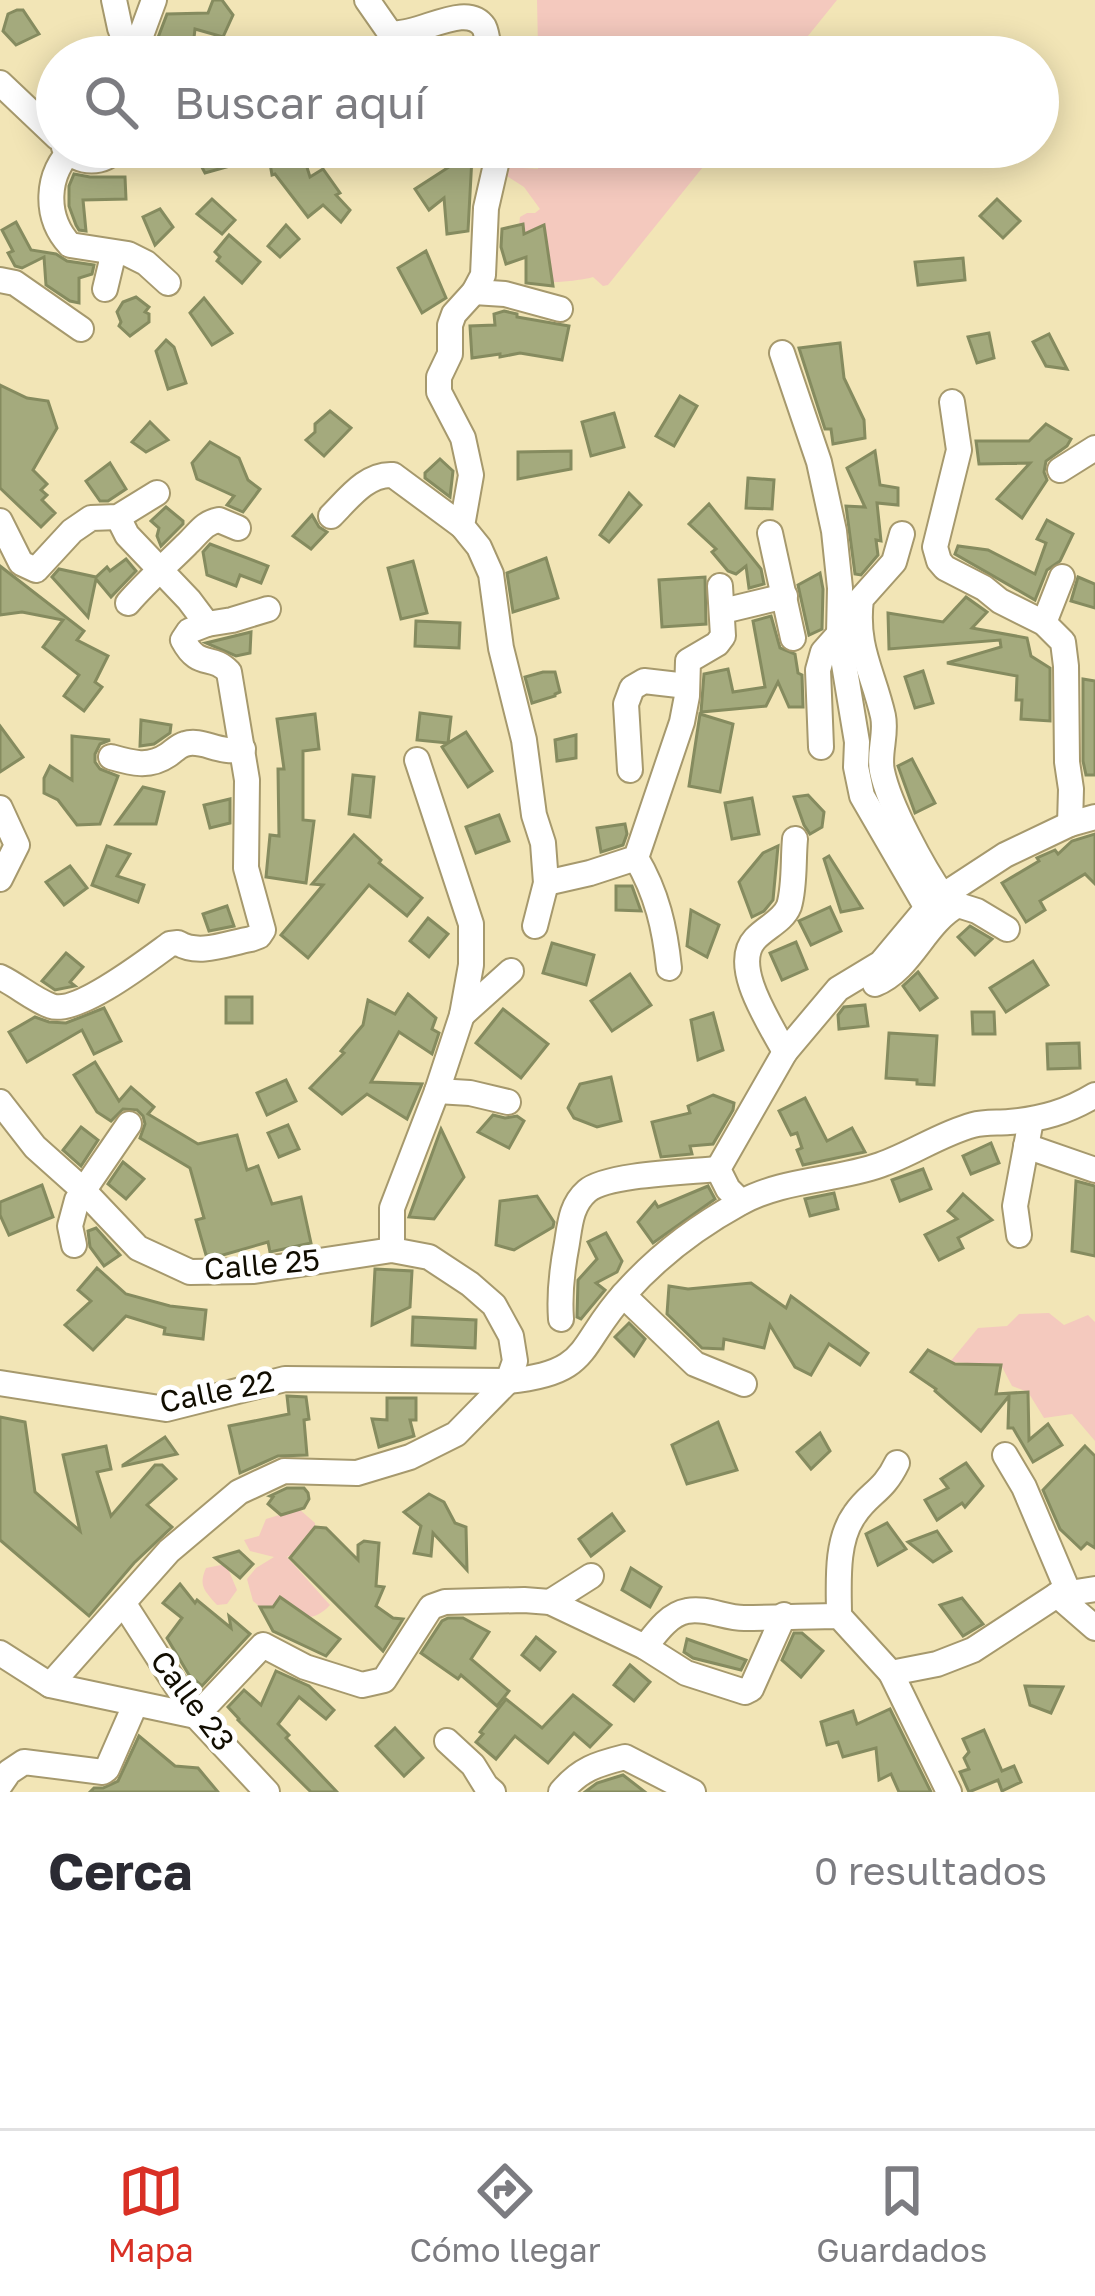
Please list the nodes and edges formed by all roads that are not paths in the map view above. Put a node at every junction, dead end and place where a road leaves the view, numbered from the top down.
1 (114, 0) edge
2 (154, 0) edge
3 (367, 0) edge
4 (455, 7) edge
5 (123, 36) edge
6 (140, 36) edge
7 (486, 36) edge
8 (0, 83) edge
9 (36, 118) edge
10 (57, 168) edge
11 (495, 168) edge
12 (111, 252) junction
13 (0, 280) edge
14 (168, 283) dead end
15 (105, 289) dead end
16 (474, 292) junction
17 (560, 309) dead end
18 (81, 329) dead end
19 (782, 353) dead end
20 (952, 402) dead end
21 (1095, 448) edge
22 (1060, 470) dead end
23 (158, 493) dead end
24 (331, 516) dead end
25 (118, 517) junction
26 (0, 521) edge
27 (462, 526) junction
28 (238, 528) dead end
29 (770, 533) dead end
30 (902, 534) dead end
31 (159, 568) junction
32 (1062, 577) dead end
33 (785, 596) junction
34 (128, 603) dead end
35 (268, 609) dead end
36 (1044, 623) junction
37 (207, 624) junction
38 (839, 634) junction
39 (793, 638) dead end
40 (687, 686) junction
41 (820, 747) dead end
42 (243, 749) junction
43 (111, 757) dead end
44 (417, 760) dead end
45 (630, 770) dead end
46 (0, 808) edge
47 (1083, 820) edge
48 (795, 839) dead end
49 (636, 858) junction
50 (0, 879) edge
51 (546, 883) junction
52 (935, 902) junction
53 (535, 926) dead end
54 (1007, 929) dead end
55 (669, 968) dead end
56 (511, 971) dead end
57 (0, 977) edge
58 (838, 988) junction
59 (462, 1015) junction
60 (785, 1052) junction
61 (437, 1091) junction
62 (1095, 1095) edge
63 (0, 1102) edge
64 (508, 1102) dead end
65 (1031, 1120) junction
66 (129, 1124) dead end
67 (1026, 1146) junction
68 (718, 1169) junction
69 (1095, 1170) edge
70 (82, 1189) junction
71 (741, 1202) junction
72 (1019, 1235) dead end
73 (74, 1245) dead end
74 (392, 1250) junction
75 (623, 1294) junction
76 (561, 1318) dead end
77 (508, 1381) junction
78 (0, 1383) edge
79 (744, 1384) dead end
80 (1005, 1455) dead end
81 (897, 1463) dead end
82 (591, 1576) dead end
83 (1095, 1589) edge
84 (1063, 1593) junction
85 (550, 1602) junction
86 (124, 1604) junction
87 (784, 1615) junction
88 (839, 1616) junction
89 (1095, 1628) edge
90 (645, 1647) junction
91 (0, 1653) edge
92 (891, 1672) junction
93 (50, 1685) junction
94 (135, 1705) junction
95 (196, 1716) junction
96 (447, 1741) dead end
97 (0, 1785) edge
98 (267, 1792) edge
99 (493, 1792) edge
100 (561, 1792) edge
101 (693, 1792) edge
102 (949, 1792) edge

1 - 5 street
2 - 6 street
3 - 4 street
4 - 7 street
8 - 9 street
10 - 12 street
11 - 16 street
12 - 14 street
12 - 15 street
13 - 18 street
16 - 17 street
16 - 27 street
19 - 38 street
20 - 36 street
21 - 22 street
23 - 25 street
24 - 27 street
25 - 26 street
25 - 31 street
27 - 51 street
28 - 31 street
29 - 33 street
30 - 52 street
31 - 34 street
31 - 37 street
32 - 36 street
33 - 39 street
33 - 40 street
35 - 37 street
36 - 47 street
37 - 42 street
38 - 41 street
38 - 52 street
40 - 45 street
40 - 49 street
42 - 43 street
42 - 57 street
44 - 59 street
46 - 50 street
47 - 52 street
48 - 60 street
49 - 51 street
49 - 55 street
51 - 53 street
52 - 58 street
54 - 58 street
56 - 59 street
58 - 60 street
59 - 61 street
60 - 68 street
61 - 64 street
61 - 74 street
62 - 65 street, Calle 22
63 - 70 street, Calle 25
65 - 67 street
65 - 71 street, Calle 22
66 - 70 street
67 - 69 street
67 - 72 street
68 - 71 street
68 - 76 street
70 - 73 street
70 - 74 street, Calle 25
71 - 75 street, Calle 22
74 - 77 street, Calle 25
75 - 77 street, Calle 22
75 - 79 street
77 - 78 street, Calle 22
77 - 86 street
80 - 84 street
81 - 88 street
82 - 85 street
83 - 84 street
84 - 89 street
84 - 92 street
85 - 90 street
85 - 95 street
86 - 93 street
86 - 95 street, Calle 23
87 - 88 street
87 - 90 street
87 - 90 street
88 - 92 street
91 - 93 street
92 - 102 street
93 - 94 street
94 - 95 street
94 - 97 street
95 - 98 street, Calle 23
96 - 99 street
100 - 101 street

